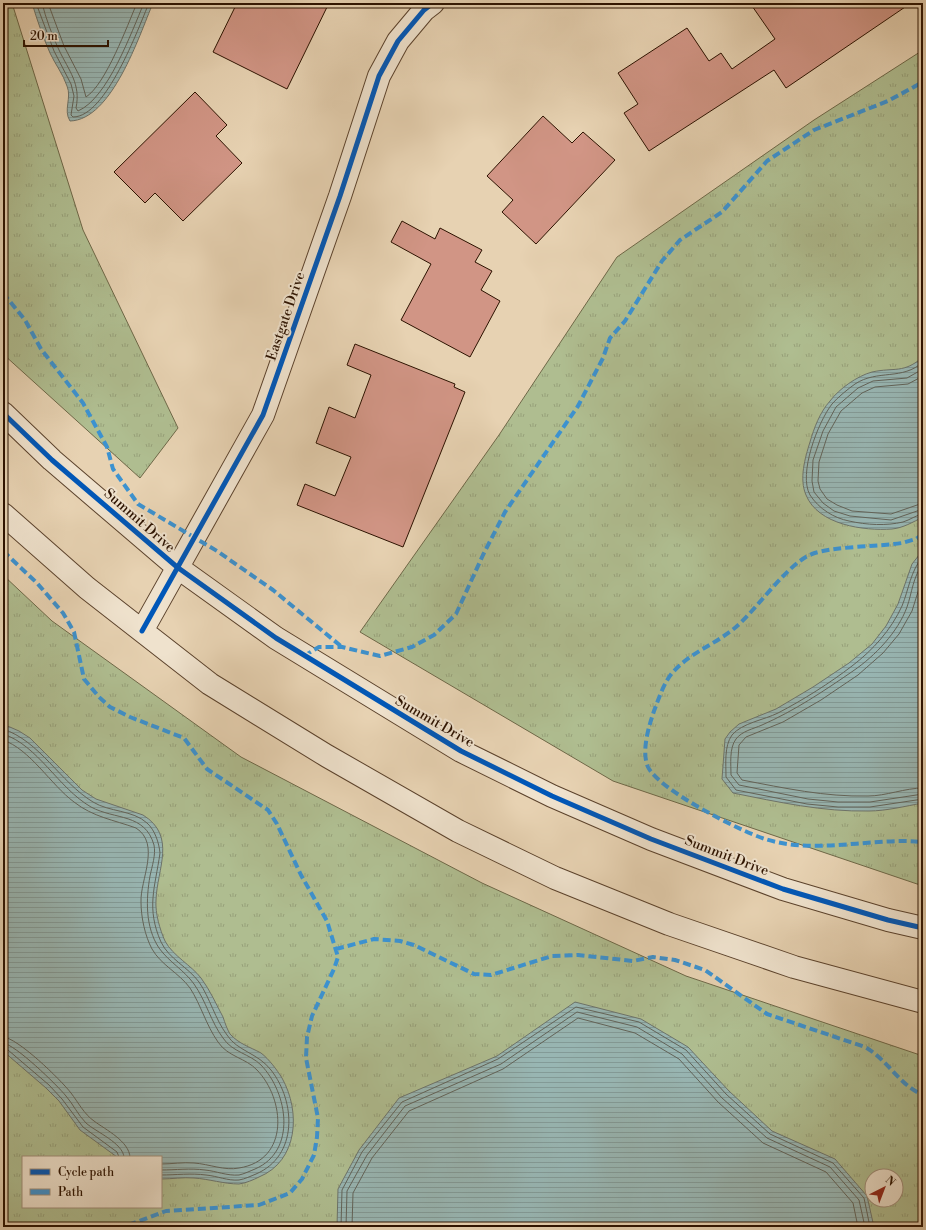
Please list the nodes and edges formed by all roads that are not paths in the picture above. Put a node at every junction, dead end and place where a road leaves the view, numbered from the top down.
1 (433, 3) edge
2 (3, 413) edge
3 (3, 514) edge
4 (177, 567) junction
5 (142, 631) junction
6 (923, 928) edge
7 (923, 1002) edge

1 - 4 street, Eastgate Drive
2 - 4 street, Summit Drive
3 - 5 street
4 - 5 street, Eastgate Drive
4 - 6 street, Summit Drive
5 - 7 street

